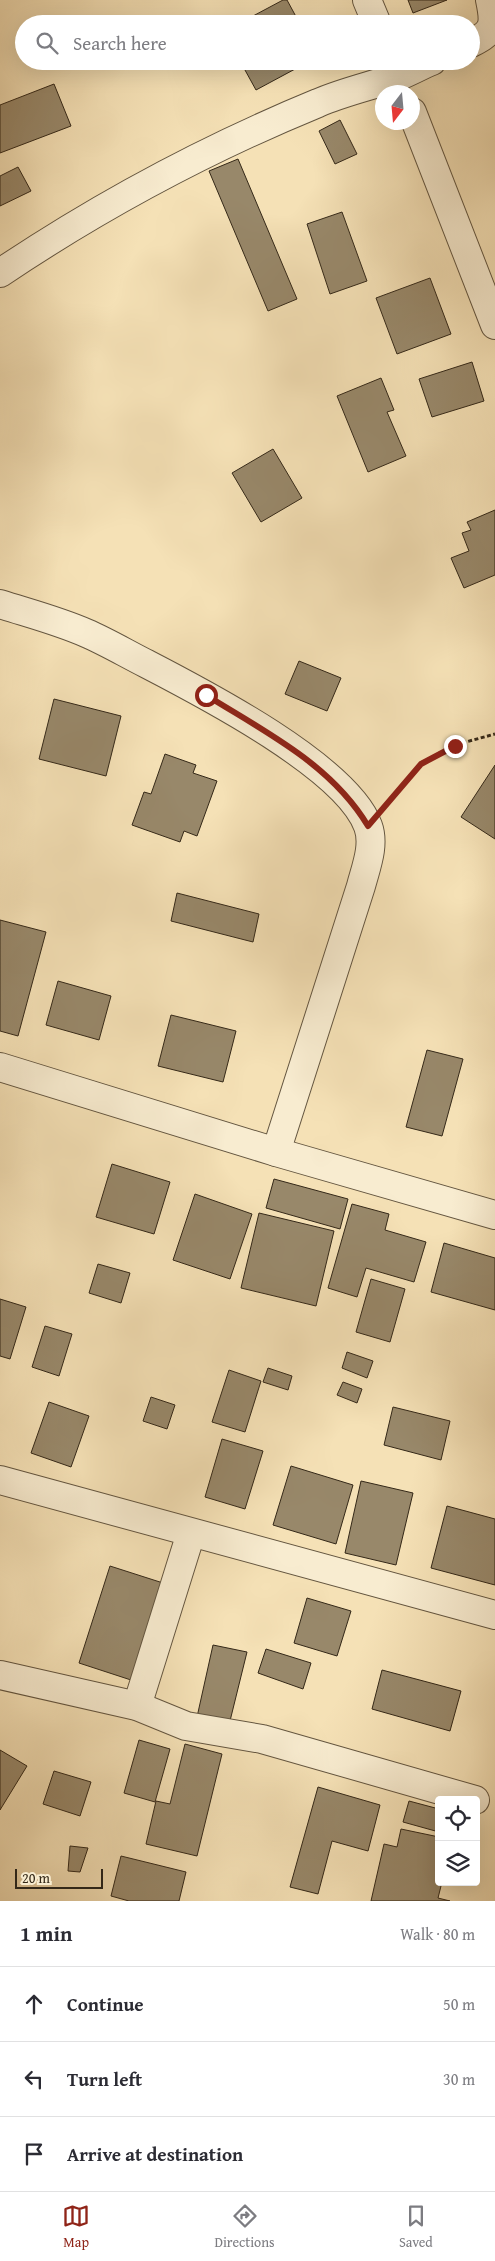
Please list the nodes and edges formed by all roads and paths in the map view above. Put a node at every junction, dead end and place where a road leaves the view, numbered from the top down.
1 (368, 0) edge
2 (490, 0) edge
3 (374, 15) edge
4 (486, 34) edge
5 (413, 70) edge
6 (399, 77) edge
7 (419, 130) edge
8 (0, 272) edge
9 (495, 325) edge
10 (0, 604) edge
11 (495, 734) edge
12 (368, 826) junction
13 (0, 1067) edge
14 (276, 1152) junction
15 (495, 1215) edge
16 (0, 1480) edge
17 (191, 1533) junction
18 (495, 1615) edge
19 (0, 1675) edge
20 (137, 1706) junction
21 (462, 1796) edge
22 (480, 1801) edge
23 (495, 1806) edge

1 - 3 street
2 - 4 street
5 - 6 street
6 - 8 street
7 - 9 street
10 - 12 street
11 - 12 path
12 - 14 street
13 - 14 street
14 - 15 street
16 - 17 street
17 - 18 street
17 - 20 street
19 - 20 street
20 - 21 street
22 - 23 street

